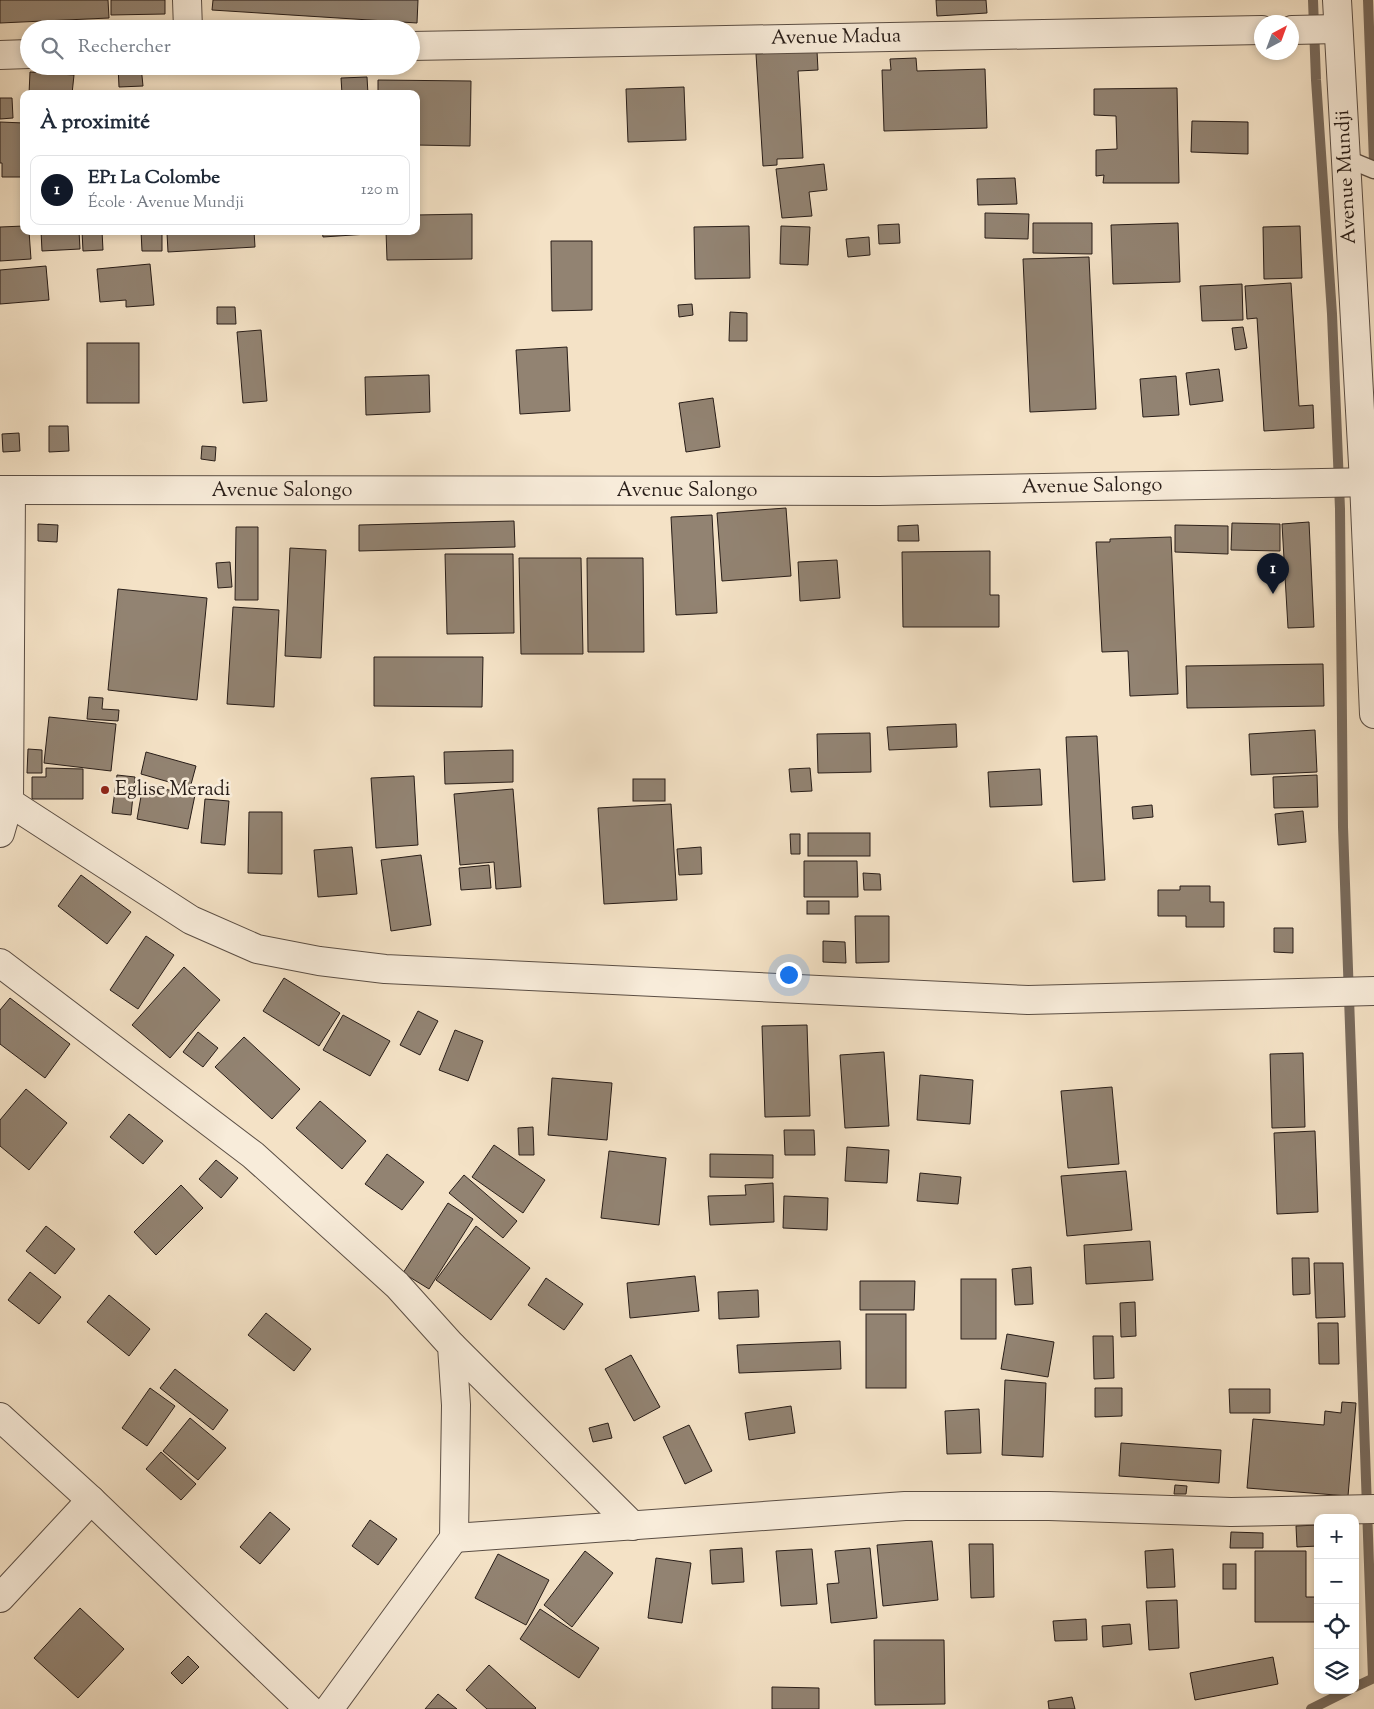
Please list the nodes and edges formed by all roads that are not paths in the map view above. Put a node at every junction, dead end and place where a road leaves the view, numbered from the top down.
1 (187, 0) edge
2 (1337, 0) edge
3 (188, 20) edge
4 (1338, 29) junction
5 (1254, 30) edge
6 (1299, 30) edge
7 (420, 46) edge
8 (20, 54) edge
9 (0, 55) edge
10 (1345, 158) junction
11 (1374, 170) edge
12 (1369, 482) edge
13 (5, 490) edge
14 (1374, 714) edge
15 (8, 802) junction
16 (0, 833) edge
17 (0, 963) edge
18 (1374, 991) edge
19 (452, 1346) junction
20 (0, 1416) edge
21 (91, 1500) junction
22 (1374, 1508) edge
23 (633, 1526) junction
24 (454, 1538) junction
25 (0, 1598) edge
26 (309, 1709) edge
27 (329, 1709) edge

1 - 3 street
2 - 4 street, Avenue Mundji
4 - 6 street
4 - 10 street, Avenue Mundji
5 - 7 street, Avenue Madua
8 - 9 street
10 - 11 lane
10 - 12 street, Avenue Mundji
12 - 13 street, Avenue Salongo
12 - 14 street, Avenue Mundji
13 - 15 street
15 - 16 street
15 - 18 street
17 - 19 street
19 - 23 street
19 - 24 street
20 - 21 street
21 - 25 street
21 - 26 street
22 - 23 street
23 - 24 street
24 - 27 street

